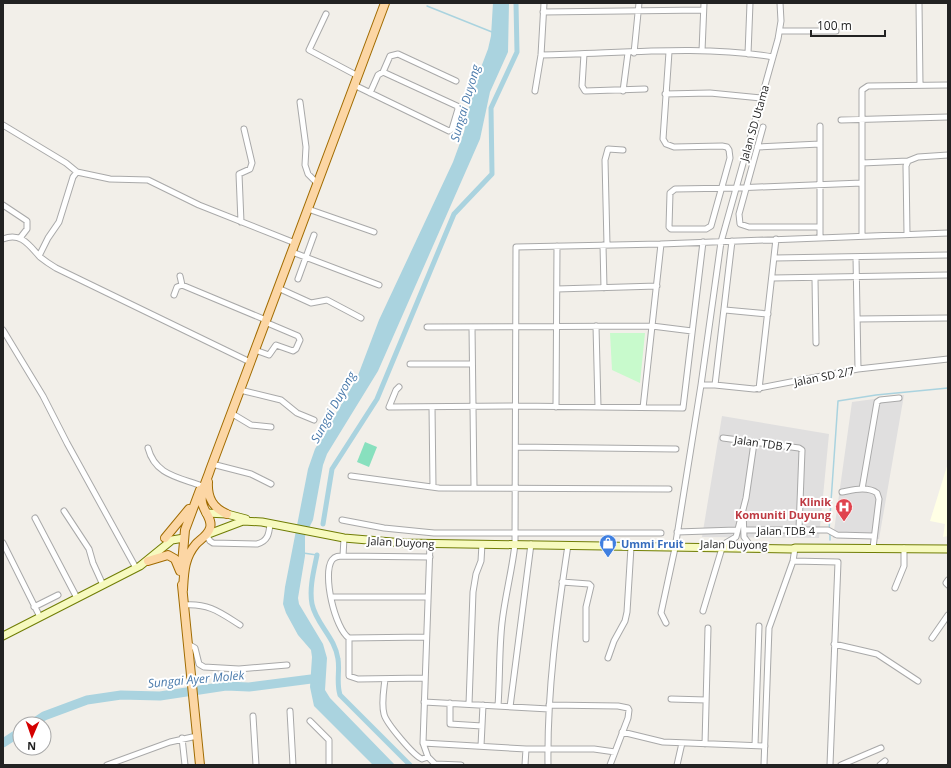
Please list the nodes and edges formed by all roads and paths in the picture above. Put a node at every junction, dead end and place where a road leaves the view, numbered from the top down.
1 (382, 3) edge
2 (385, 3) edge
3 (544, 3) edge
4 (639, 3) edge
5 (704, 3) edge
6 (750, 3) edge
7 (780, 3) edge
8 (919, 3) edge
9 (638, 10) junction
10 (703, 10) junction
11 (543, 12) junction
12 (326, 14) dead end
13 (379, 19) junction
14 (780, 31) junction
15 (836, 31) dead end
16 (669, 52) junction
17 (702, 52) junction
18 (631, 53) junction
19 (584, 54) junction
20 (748, 54) junction
21 (541, 55) junction
22 (773, 57) junction
23 (382, 72) junction
24 (358, 76) junction
25 (456, 81) dead end
26 (354, 85) junction
27 (920, 85) junction
28 (948, 85) edge
29 (645, 89) dead end
30 (623, 90) junction
31 (370, 92) junction
32 (535, 92) dead end
33 (665, 94) junction
34 (761, 98) junction
35 (300, 102) dead end
36 (948, 117) edge
37 (862, 119) junction
38 (841, 120) dead end
39 (3, 125) edge
40 (820, 126) dead end
41 (763, 127) dead end
42 (244, 129) dead end
43 (820, 144) junction
44 (757, 147) junction
45 (623, 150) dead end
46 (948, 155) edge
47 (908, 161) junction
48 (862, 163) junction
49 (75, 175) junction
50 (318, 183) junction
51 (862, 183) junction
52 (820, 185) junction
53 (722, 188) junction
54 (735, 188) junction
55 (746, 188) junction
56 (3, 205) edge
57 (308, 209) junction
58 (241, 222) junction
59 (820, 227) junction
60 (374, 232) dead end
61 (948, 233) edge
62 (907, 234) junction
63 (314, 235) dead end
64 (862, 236) junction
65 (20, 238) junction
66 (820, 238) junction
67 (3, 239) edge
68 (776, 239) junction
69 (732, 241) junction
70 (703, 242) junction
71 (720, 242) junction
72 (295, 243) junction
73 (662, 244) junction
74 (605, 245) junction
75 (557, 246) junction
76 (292, 252) junction
77 (948, 254) edge
78 (39, 256) junction
79 (306, 257) junction
80 (856, 257) junction
81 (775, 258) junction
82 (948, 275) edge
83 (180, 276) dead end
84 (856, 277) junction
85 (773, 278) junction
86 (815, 278) junction
87 (298, 279) dead end
88 (182, 285) junction
89 (379, 285) dead end
90 (657, 286) junction
91 (278, 288) junction
92 (604, 288) junction
93 (557, 289) junction
94 (174, 295) dead end
95 (725, 310) junction
96 (768, 314) junction
97 (361, 318) dead end
98 (948, 318) edge
99 (857, 319) junction
100 (266, 321) junction
101 (596, 326) junction
102 (652, 326) junction
103 (427, 327) dead end
104 (472, 327) junction
105 (516, 327) junction
106 (555, 327) junction
107 (3, 330) edge
108 (692, 331) junction
109 (816, 343) dead end
110 (255, 350) junction
111 (948, 359) edge
112 (250, 362) junction
113 (410, 364) dead end
114 (472, 364) junction
115 (858, 369) junction
116 (701, 385) junction
117 (715, 385) junction
118 (399, 388) dead end
119 (759, 389) junction
120 (240, 390) junction
121 (900, 398) dead end
122 (472, 406) junction
123 (516, 406) junction
124 (556, 406) junction
125 (432, 407) junction
126 (598, 407) junction
127 (643, 408) junction
128 (231, 414) junction
129 (314, 420) dead end
130 (271, 428) dead end
131 (723, 438) dead end
132 (754, 443) junction
133 (516, 447) junction
134 (148, 448) dead end
135 (676, 449) dead end
136 (211, 467) junction
137 (351, 476) dead end
138 (271, 484) dead end
139 (202, 486) junction
140 (433, 487) junction
141 (474, 487) junction
142 (516, 487) junction
143 (669, 489) dead end
144 (862, 489) junction
145 (842, 492) dead end
146 (197, 497) junction
147 (743, 508) junction
148 (64, 511) dead end
149 (206, 513) junction
150 (227, 514) junction
151 (35, 518) dead end
152 (187, 520) junction
153 (342, 520) dead end
154 (262, 522) junction
155 (270, 524) junction
156 (798, 529) junction
157 (736, 530) junction
158 (744, 530) junction
159 (516, 532) junction
160 (677, 532) junction
161 (661, 533) dead end
162 (206, 535) junction
163 (873, 536) junction
164 (165, 538) junction
165 (184, 538) junction
166 (344, 538) junction
167 (3, 543) edge
168 (430, 544) junction
169 (482, 544) junction
170 (515, 544) junction
171 (531, 544) junction
172 (568, 545) junction
173 (601, 545) junction
174 (750, 545) junction
175 (675, 546) junction
176 (723, 546) junction
177 (631, 547) junction
178 (795, 548) junction
179 (873, 548) junction
180 (904, 548) junction
181 (948, 549) edge
182 (343, 556) junction
183 (430, 557) junction
184 (148, 561) junction
185 (793, 561) junction
186 (138, 567) junction
187 (182, 578) junction
188 (948, 580) edge
189 (562, 582) junction
190 (103, 585) junction
191 (948, 585) edge
192 (895, 588) dead end
193 (183, 590) junction
194 (58, 594) dead end
195 (331, 597) junction
196 (428, 597) junction
197 (77, 598) junction
198 (184, 605) junction
199 (34, 607) junction
200 (703, 611) dead end
201 (948, 615) edge
202 (40, 617) junction
203 (666, 623) dead end
204 (240, 625) dead end
205 (759, 626) dead end
206 (708, 628) dead end
207 (3, 636) edge
208 (426, 637) junction
209 (349, 638) junction
210 (932, 638) dead end
211 (586, 639) dead end
212 (188, 644) junction
213 (834, 644) junction
214 (608, 658) dead end
215 (287, 665) dead end
216 (425, 678) junction
217 (384, 679) junction
218 (918, 681) dead end
219 (671, 699) dead end
220 (706, 700) junction
221 (424, 702) junction
222 (450, 703) junction
223 (469, 704) junction
224 (483, 705) junction
225 (498, 706) junction
226 (510, 707) junction
227 (549, 707) junction
228 (290, 711) dead end
229 (253, 716) dead end
230 (310, 721) dead end
231 (482, 726) junction
232 (622, 732) junction
233 (197, 736) junction
234 (182, 738) junction
235 (423, 743) junction
236 (682, 743) junction
237 (705, 744) junction
238 (755, 745) junction
239 (481, 746) junction
240 (766, 746) junction
241 (881, 748) dead end
242 (526, 749) junction
243 (548, 750) junction
244 (615, 752) junction
245 (428, 757) junction
246 (885, 761) dead end
247 (435, 764) edge
248 (107, 765) edge
249 (185, 765) edge
250 (200, 765) edge
251 (256, 765) edge
252 (293, 765) edge
253 (329, 765) edge
254 (461, 765) edge
255 (526, 765) edge
256 (548, 765) edge
257 (610, 765) edge
258 (678, 765) edge
259 (764, 765) edge
260 (830, 765) edge
261 (841, 765) edge
262 (880, 765) edge

1 - 13 main road
2 - 13 main road
3 - 11 street
4 - 9 street
5 - 10 street
6 - 20 street
7 - 14 street, Jalan SD Utama
8 - 27 street
9 - 10 street
9 - 11 street
9 - 18 street
10 - 17 street
11 - 21 street
12 - 24 street
13 - 24 main road
14 - 15 street
14 - 22 street, Jalan SD Utama
16 - 17 street
16 - 18 street
16 - 33 street
17 - 20 street
18 - 19 street
18 - 30 street
19 - 21 street
19 - 30 street
20 - 22 street
21 - 32 street
22 - 34 street, Jalan SD Utama
23 - 25 street
23 - 31 street
23 - 31 street
24 - 26 main road
26 - 31 street
26 - 50 main road
27 - 28 street
27 - 37 street
29 - 30 street
33 - 34 street
33 - 53 street
34 - 54 street, Jalan SD Utama
35 - 50 street
36 - 37 street
37 - 38 street
37 - 48 street
39 - 49 street
40 - 43 street
41 - 44 street
42 - 58 street
43 - 44 street
43 - 52 street
44 - 55 street
45 - 74 street
46 - 47 street
47 - 48 street
47 - 62 street
48 - 51 street
49 - 58 street
49 - 78 street
50 - 57 main road
51 - 52 street
51 - 64 street
52 - 55 street
52 - 59 street
53 - 53 street
53 - 54 street
54 - 55 street
54 - 71 street, Jalan SD Utama
55 - 59 street
56 - 65 street
57 - 60 street
57 - 72 main road
58 - 72 street
59 - 66 street
61 - 62 street
62 - 64 street
63 - 79 street
64 - 66 street
65 - 67 street
65 - 78 street
66 - 68 street
68 - 69 street
68 - 81 street
69 - 71 street
69 - 95 street
70 - 71 street
70 - 73 street
70 - 108 street
71 - 116 street, Jalan SD Utama
72 - 76 main road
73 - 74 street
73 - 90 street
74 - 75 street
74 - 92 street
75 - 93 street
75 - 105 street
76 - 79 street
76 - 91 main road
77 - 80 street
78 - 112 street
79 - 87 street
79 - 89 street
80 - 81 street
80 - 84 street
81 - 85 street
82 - 84 street
83 - 88 street
84 - 86 street
84 - 99 street
85 - 86 street
85 - 96 street
86 - 109 street
88 - 94 street
88 - 100 street
90 - 92 street
90 - 102 street
91 - 97 street
91 - 100 main road
92 - 93 street
93 - 106 street
95 - 96 street
95 - 117 street
96 - 119 street
98 - 99 street
99 - 115 street
100 - 110 main road
100 - 110 street
101 - 102 street
101 - 106 street
101 - 126 street
102 - 108 street
102 - 127 street
103 - 104 street
104 - 105 street
104 - 114 street
105 - 106 street
105 - 123 street
106 - 124 street
107 - 186 street
108 - 127 street
110 - 112 main road
111 - 115 street, Jalan SD 2/7
112 - 120 main road
113 - 114 street
114 - 122 street
115 - 119 street, Jalan SD 2/7
116 - 117 street, Jalan SD 2/7
116 - 160 street, Jalan SD Utama
117 - 119 street, Jalan SD 2/7
118 - 125 street
120 - 128 main road
120 - 129 street
121 - 144 street
122 - 123 street
122 - 125 street
122 - 141 street
123 - 124 street
123 - 133 street
124 - 126 street
125 - 140 street
126 - 127 street
128 - 130 street
128 - 136 main road
131 - 132 street, Jalan TDB 7
132 - 147 street
132 - 156 street, Jalan TDB 7
133 - 135 street
133 - 142 street
134 - 139 street
136 - 138 street
136 - 139 main road
136 - 149 main road
136 - 150 main road
137 - 140 street
139 - 146 main road
140 - 141 street
141 - 142 street
142 - 143 street
142 - 159 street
144 - 145 street
144 - 163 street
146 - 152 main road
146 - 164 main road
147 - 157 street
147 - 158 street
148 - 190 street
149 - 150 main road
149 - 152 main road
149 - 162 main road
150 - 154 main road
151 - 197 street
152 - 164 main road
152 - 165 main road
153 - 159 street
154 - 155 main road, Jalan Duyong
154 - 162 main road, Jalan Duyong
155 - 162 street
155 - 166 main road, Jalan Duyong
156 - 158 street, Jalan TDB 4
156 - 163 street, Jalan TDB 4
157 - 160 street
157 - 176 street
158 - 174 street
159 - 161 street
159 - 170 street
160 - 175 street, Jalan SD Utama
162 - 165 main road
162 - 193 main road
163 - 179 street
164 - 186 main road
165 - 184 main road
165 - 187 main road
166 - 168 main road, Jalan Duyong
166 - 182 street
167 - 199 street
168 - 169 main road, Jalan Duyong
168 - 183 street
169 - 170 main road, Jalan Duyong
169 - 223 street
170 - 171 main road, Jalan Duyong
170 - 225 street
171 - 172 main road, Jalan Duyong
171 - 226 street
172 - 173 main road, Jalan Duyong
172 - 189 street
173 - 175 main road, Jalan Duyong
173 - 177 main road, Jalan Duyong
174 - 176 main road, Jalan Duyong
174 - 178 main road, Jalan Duyong
175 - 176 main road, Jalan Duyong
175 - 177 main road, Jalan Duyong
175 - 203 street, Jalan SD Utama
176 - 178 main road, Jalan Duyong
176 - 200 street
177 - 214 street
178 - 179 main road, Jalan Duyong
178 - 185 street
179 - 180 main road, Jalan Duyong
180 - 181 main road, Jalan Duyong
180 - 192 street
182 - 183 street
182 - 195 street
183 - 196 street
184 - 186 main road
184 - 187 main road
185 - 213 street
185 - 240 street
186 - 190 main road
187 - 193 main road
188 - 191 street
189 - 211 street
189 - 227 street
190 - 197 main road
193 - 198 main road
194 - 199 street
195 - 196 street
195 - 209 street
196 - 208 street
197 - 202 main road
198 - 204 street
198 - 212 main road
199 - 202 street
201 - 210 street
202 - 207 main road
205 - 238 street
206 - 220 street
208 - 209 street
208 - 216 street
209 - 217 street
212 - 215 street
212 - 233 main road
213 - 218 street
213 - 260 street
216 - 217 street
216 - 221 street
217 - 245 street
219 - 220 street
220 - 237 street
221 - 222 street
221 - 235 street
222 - 223 street
222 - 231 street
223 - 224 street
224 - 225 street
224 - 231 street
225 - 226 street
226 - 227 street
227 - 232 street
227 - 243 street
228 - 252 street
229 - 251 street
230 - 253 street
231 - 239 street
232 - 236 street
232 - 244 street
233 - 234 street
233 - 250 main road
234 - 248 street
234 - 249 street
235 - 239 street
235 - 245 street
236 - 237 street
236 - 258 street
237 - 238 street
238 - 240 street
239 - 242 street
240 - 259 street
241 - 261 street
242 - 243 street
242 - 255 street
243 - 244 street
243 - 256 street
244 - 257 street
245 - 247 street
246 - 262 street
247 - 254 street

